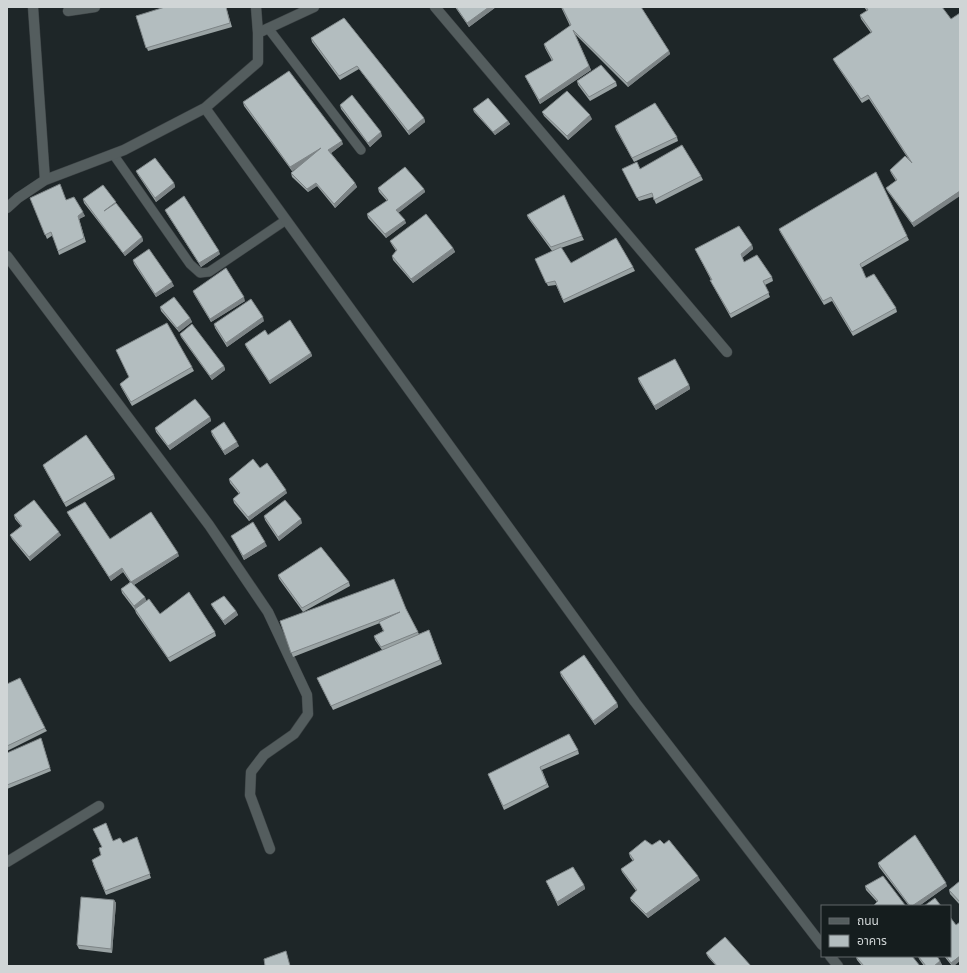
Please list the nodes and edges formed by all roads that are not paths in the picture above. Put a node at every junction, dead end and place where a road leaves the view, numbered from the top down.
1 (33, 7) edge
2 (95, 7) edge
3 (256, 7) edge
4 (314, 7) edge
5 (435, 7) edge
6 (68, 11) dead end
7 (268, 28) junction
8 (258, 33) junction
9 (206, 108) junction
10 (361, 150) dead end
11 (113, 154) junction
12 (45, 180) junction
13 (7, 208) edge
14 (286, 220) junction
15 (7, 256) edge
16 (726, 352) dead end
17 (99, 806) dead end
18 (270, 849) dead end
19 (7, 862) edge
20 (821, 944) edge
21 (831, 957) edge
22 (838, 966) edge

1 - 12 street
2 - 6 street
3 - 8 street
4 - 7 street
5 - 16 street
7 - 8 street
7 - 10 lane
8 - 9 street
9 - 11 street
9 - 14 street
11 - 12 street
11 - 14 lane
12 - 13 street
14 - 20 street
15 - 18 street
17 - 19 street
21 - 22 street

